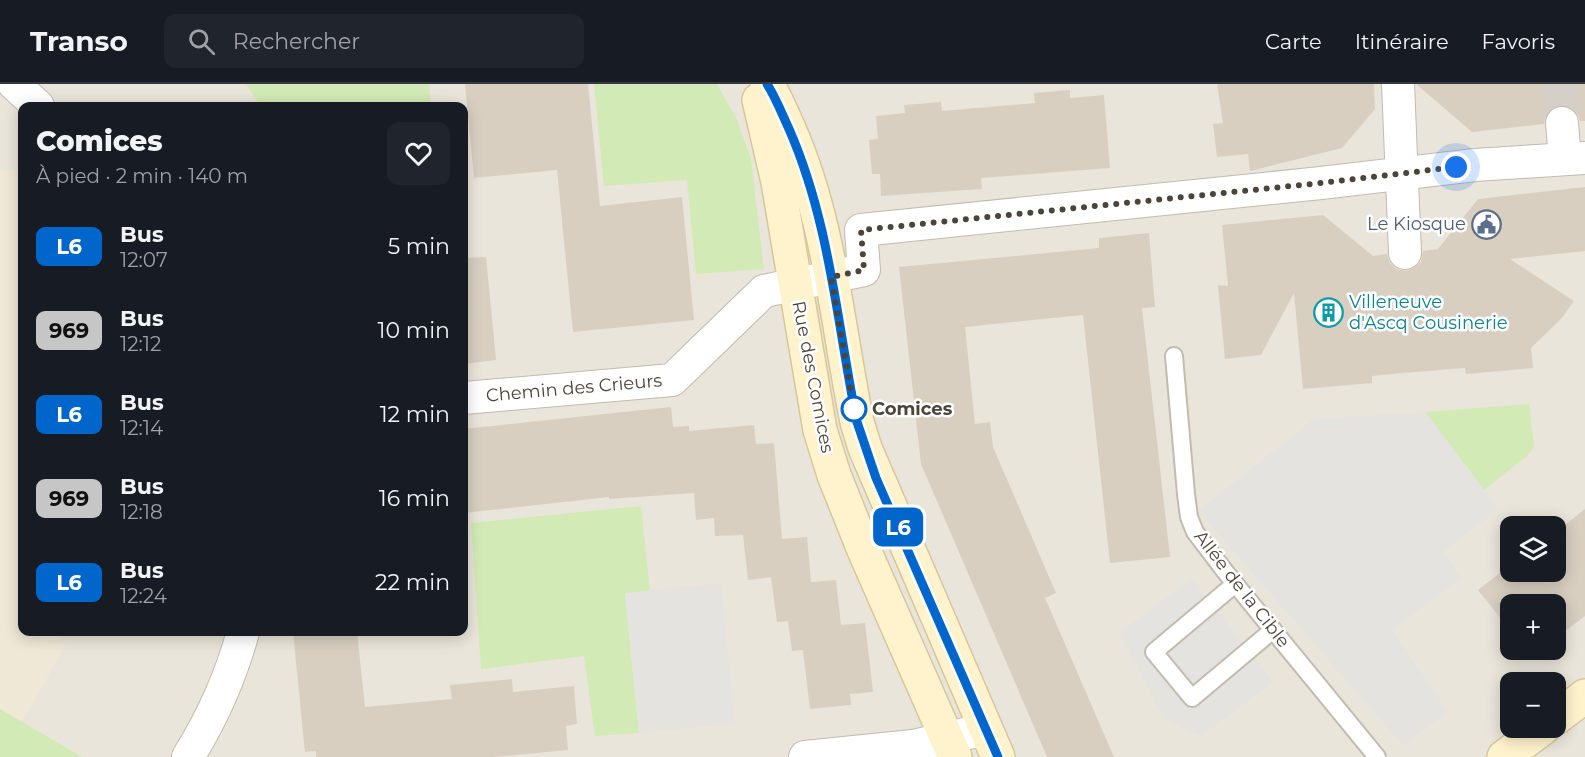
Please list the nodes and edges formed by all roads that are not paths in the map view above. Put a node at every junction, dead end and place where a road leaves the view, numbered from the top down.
1 (14, 84) edge
2 (759, 84) edge
3 (1399, 92) edge
4 (34, 102) edge
5 (1562, 123) tunnel mouth
6 (1575, 159) edge
7 (1402, 174) junction
8 (1405, 253) dead end
9 (831, 277) junction
10 (795, 285) junction
11 (1174, 356) dead end
12 (468, 398) edge
13 (1235, 585) junction
14 (1274, 630) junction
15 (242, 636) edge
16 (1585, 696) edge
17 (1566, 710) edge
18 (1530, 738) edge
19 (992, 743) edge
20 (951, 747) edge
21 (192, 756) edge
22 (805, 757) edge
23 (1377, 757) edge
24 (1504, 757) edge

1 - 4 street
2 - 9 street, Rue des Comices
2 - 10 street, Rue des Comices
3 - 7 street
5 - 6 street
6 - 7 street
7 - 8 street
7 - 9 street, Chemin des Crieurs
9 - 10 street, Chemin des Crieurs
9 - 19 street, Rue des Comices
10 - 12 street, Chemin des Crieurs
10 - 20 street, Rue des Comices
11 - 13 lane, Allée de la Cible
13 - 14 lane, Allée de la Cible
13 - 14 lane
14 - 23 lane, Allée de la Cible
15 - 21 street
16 - 17 street
18 - 24 street
19 - 20 street
20 - 22 street

